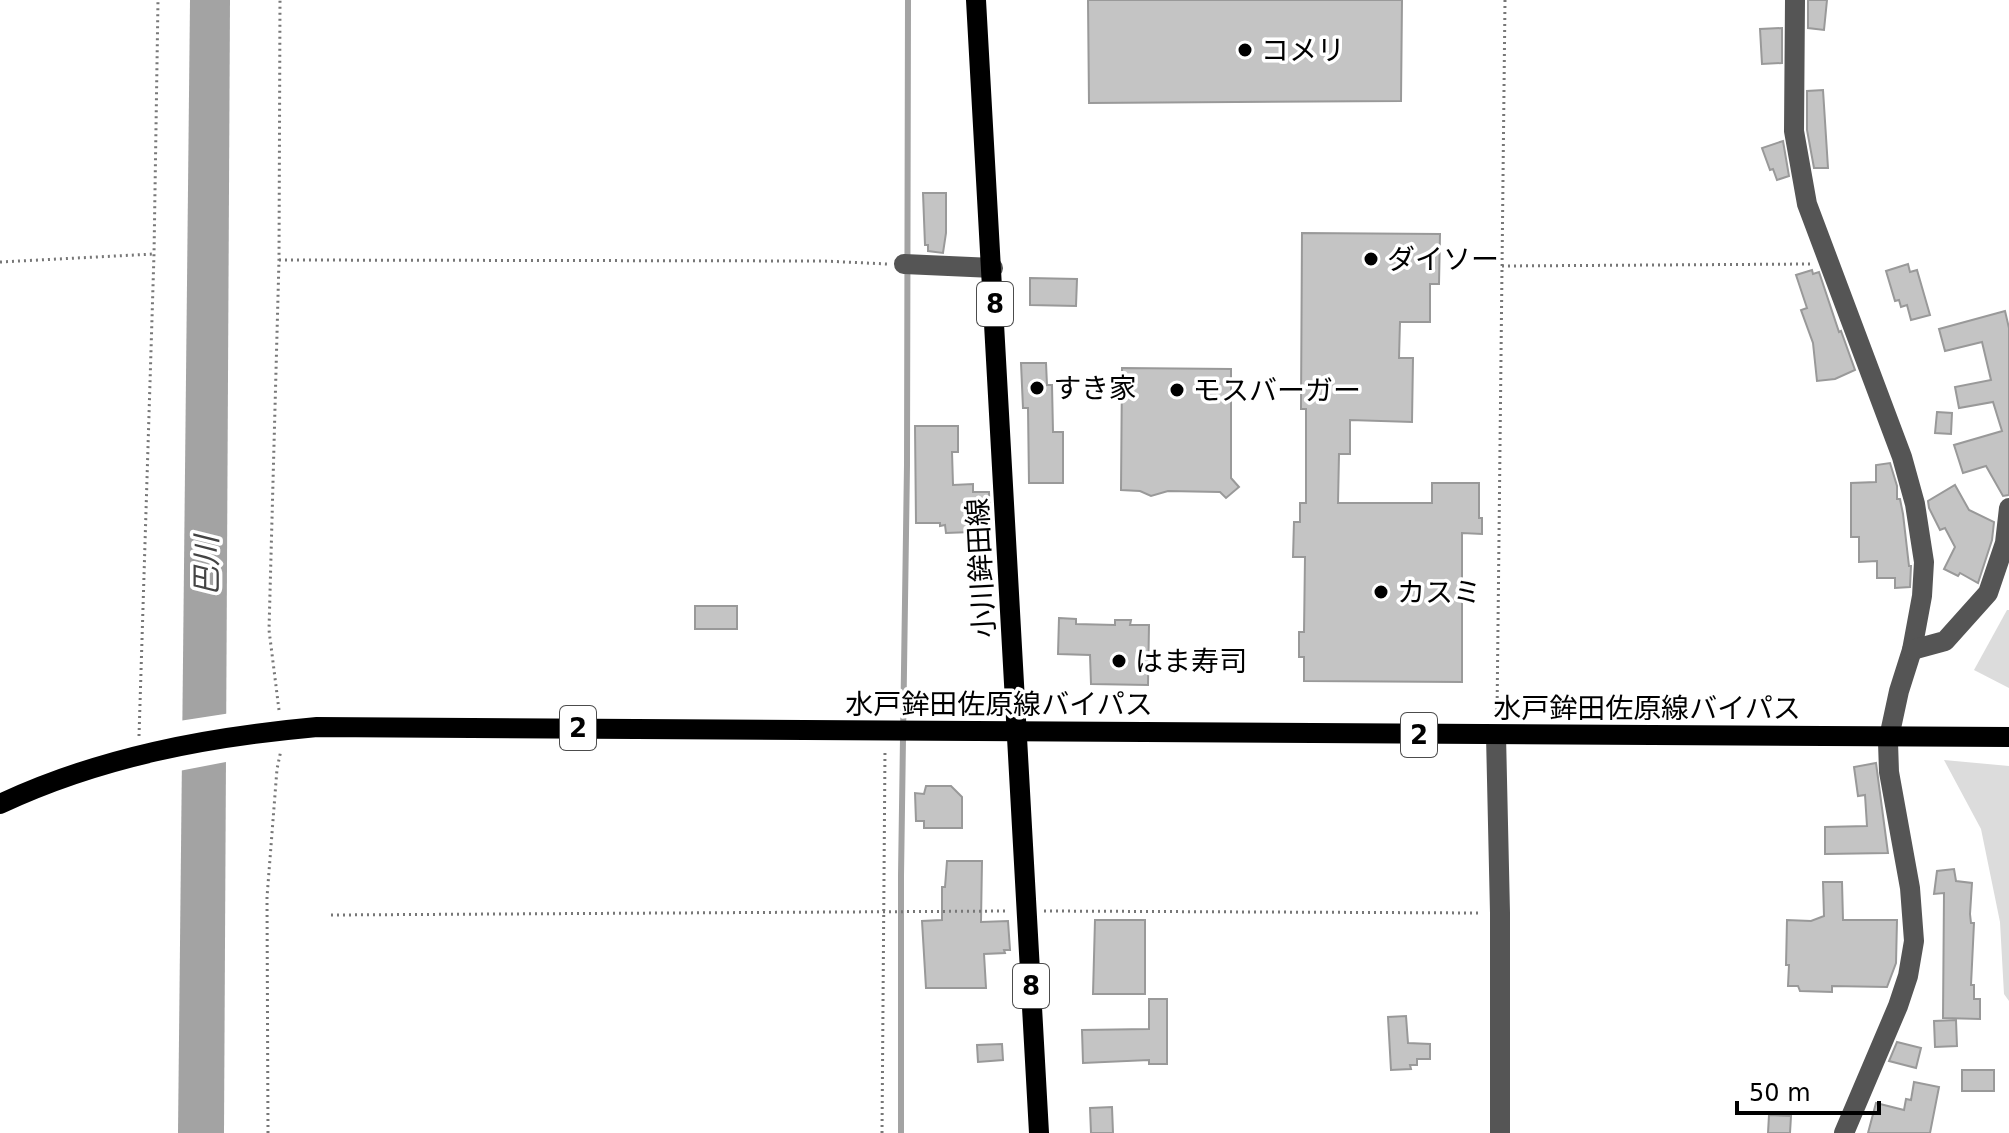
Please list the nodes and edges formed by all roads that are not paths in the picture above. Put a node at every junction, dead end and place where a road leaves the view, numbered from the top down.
1 (976, 0) edge
2 (1795, 0) edge
3 (909, 264) road end
4 (993, 268) junction
5 (2009, 508) edge
6 (1912, 650) junction
7 (1018, 732) junction
8 (1496, 735) junction
9 (2009, 737) edge
10 (0, 804) edge
11 (1039, 1133) edge
12 (1500, 1133) edge
13 (1844, 1133) edge

1 - 4 main road, 小川鉾田線 / 8
2 - 6 street
3 - 4 street
4 - 7 main road, 小川鉾田線 / 8
5 - 6 street
6 - 13 street
7 - 8 main road, 水戸鉾田佐原線バイパス / 2
7 - 10 main road, 水戸鉾田佐原線バイパス / 2
7 - 11 main road, 小川鉾田線 / 8
8 - 9 main road, 水戸鉾田佐原線バイパス / 2
8 - 12 street

